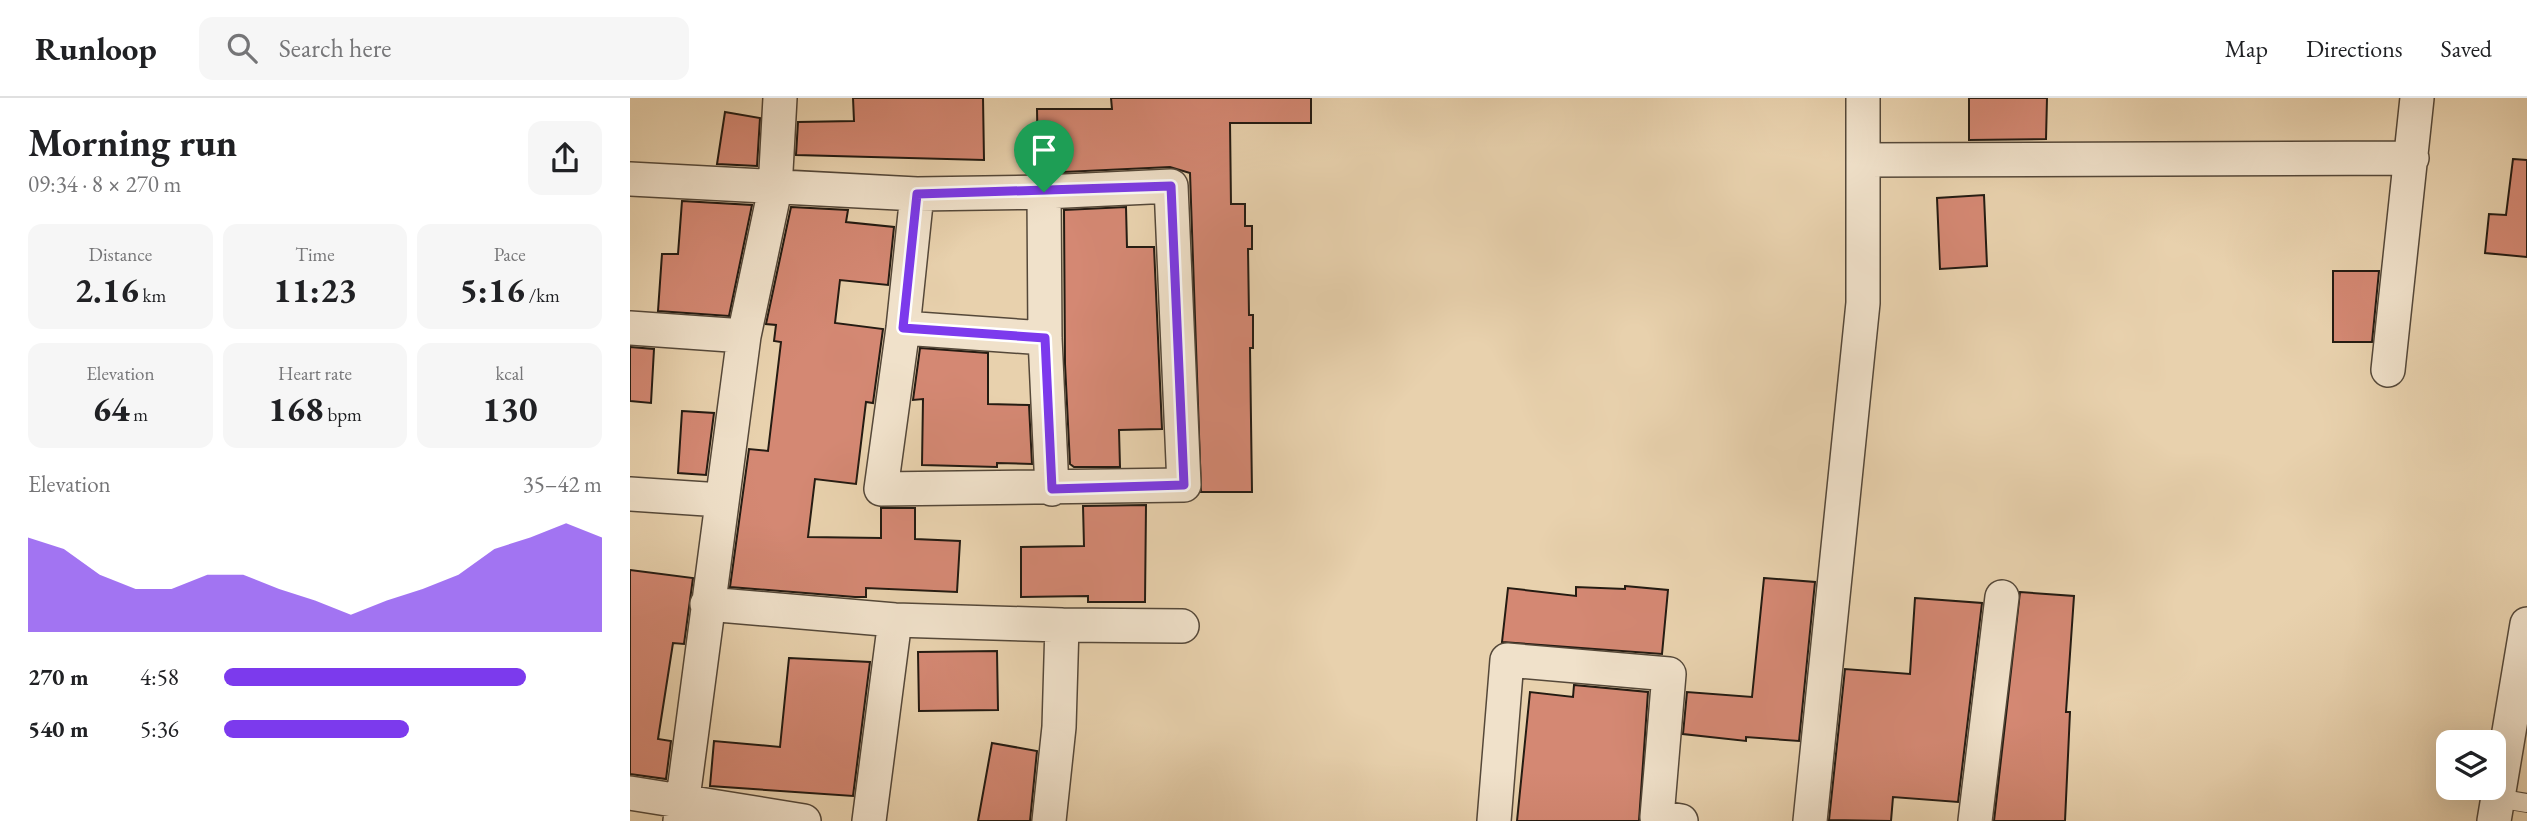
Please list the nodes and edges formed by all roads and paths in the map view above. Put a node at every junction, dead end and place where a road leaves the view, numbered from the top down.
1 (780, 98) edge
2 (1863, 98) edge
3 (2417, 98) edge
4 (2412, 158) junction
5 (1863, 160) junction
6 (630, 179) edge
7 (775, 189) junction
8 (1044, 192) junction
9 (917, 194) junction
10 (630, 328) edge
11 (903, 328) junction
12 (744, 336) junction
13 (1045, 338) junction
14 (2388, 370) dead end
15 (1052, 489) junction
16 (630, 494) edge
17 (721, 500) junction
18 (2002, 597) dead end
19 (707, 604) junction
20 (895, 620) junction
21 (2527, 624) edge
22 (1062, 625) junction
23 (1182, 626) dead end
24 (630, 793) edge
25 (2506, 807) edge
26 (681, 811) edge
27 (1665, 820) edge
28 (804, 821) edge
29 (869, 821) edge
30 (1049, 821) edge
31 (1494, 821) edge
32 (1810, 821) edge
33 (1975, 821) edge

1 - 7 street
2 - 5 street
3 - 4 street
4 - 5 street
4 - 14 street
5 - 32 street
6 - 7 street
7 - 9 street
7 - 12 street
8 - 9 street
8 - 13 street
8 - 15 street
9 - 11 street
10 - 12 street
11 - 13 street
11 - 15 street
12 - 17 street
13 - 15 street
16 - 17 street
17 - 19 street
18 - 33 street
19 - 20 street
19 - 26 street
20 - 22 street
20 - 29 street
21 - 25 street
22 - 23 street
22 - 30 street
24 - 26 street
26 - 28 street
27 - 31 street

